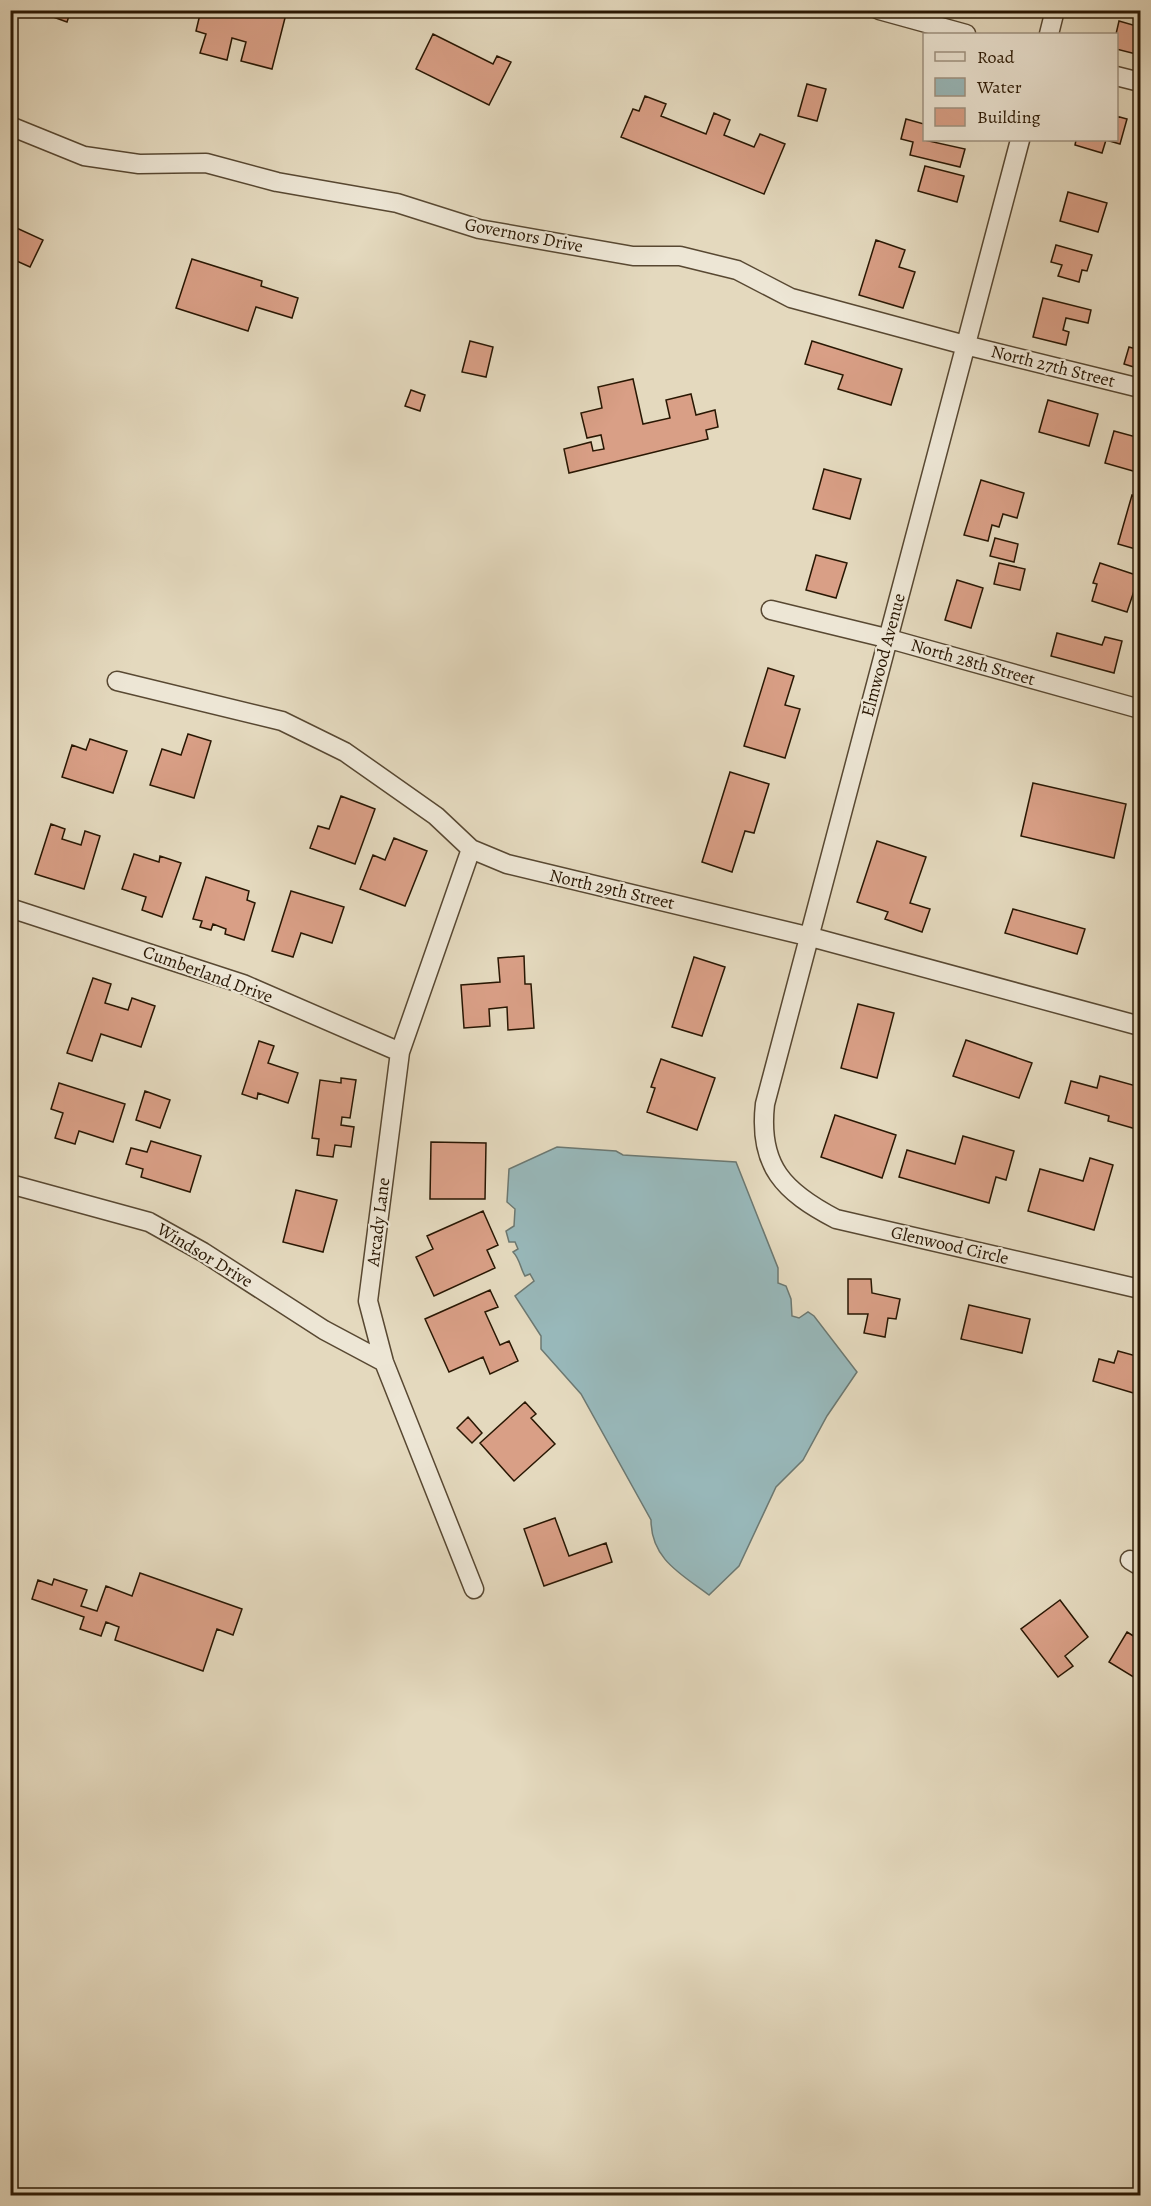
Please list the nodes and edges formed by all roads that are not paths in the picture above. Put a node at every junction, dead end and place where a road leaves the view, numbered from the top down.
1 (879, 10) edge
2 (1055, 10) edge
3 (962, 33) edge
4 (1049, 33) edge
5 (1118, 76) edge
6 (1140, 82) edge
7 (10, 126) edge
8 (1020, 141) edge
9 (965, 345) junction
10 (1140, 388) edge
11 (771, 610) dead end
12 (886, 638) junction
13 (117, 681) dead end
14 (1140, 709) edge
15 (471, 849) junction
16 (10, 908) edge
17 (811, 937) junction
18 (1140, 1026) edge
19 (400, 1052) junction
20 (776, 1171) joint
21 (10, 1184) edge
22 (1140, 1289) edge
23 (384, 1362) junction
24 (474, 1589) dead end

1 - 3 street
2 - 4 street
5 - 6 street
7 - 9 street, Governors Drive
8 - 9 street, Elmwood Avenue
9 - 10 street, North 27th Street
9 - 12 street, Elmwood Avenue
11 - 12 street, North 28th Street
12 - 14 street, North 28th Street
12 - 17 street, Elmwood Avenue
13 - 15 street, North 29th Street
15 - 17 street, North 29th Street
15 - 19 street, Arcady Lane
16 - 19 street, Cumberland Drive
17 - 18 street, North 29th Street
17 - 20 street, Elmwood Avenue
19 - 23 street, Arcady Lane
20 - 22 street, Glenwood Circle
21 - 23 street, Windsor Drive
23 - 24 street, Arcady Lane

